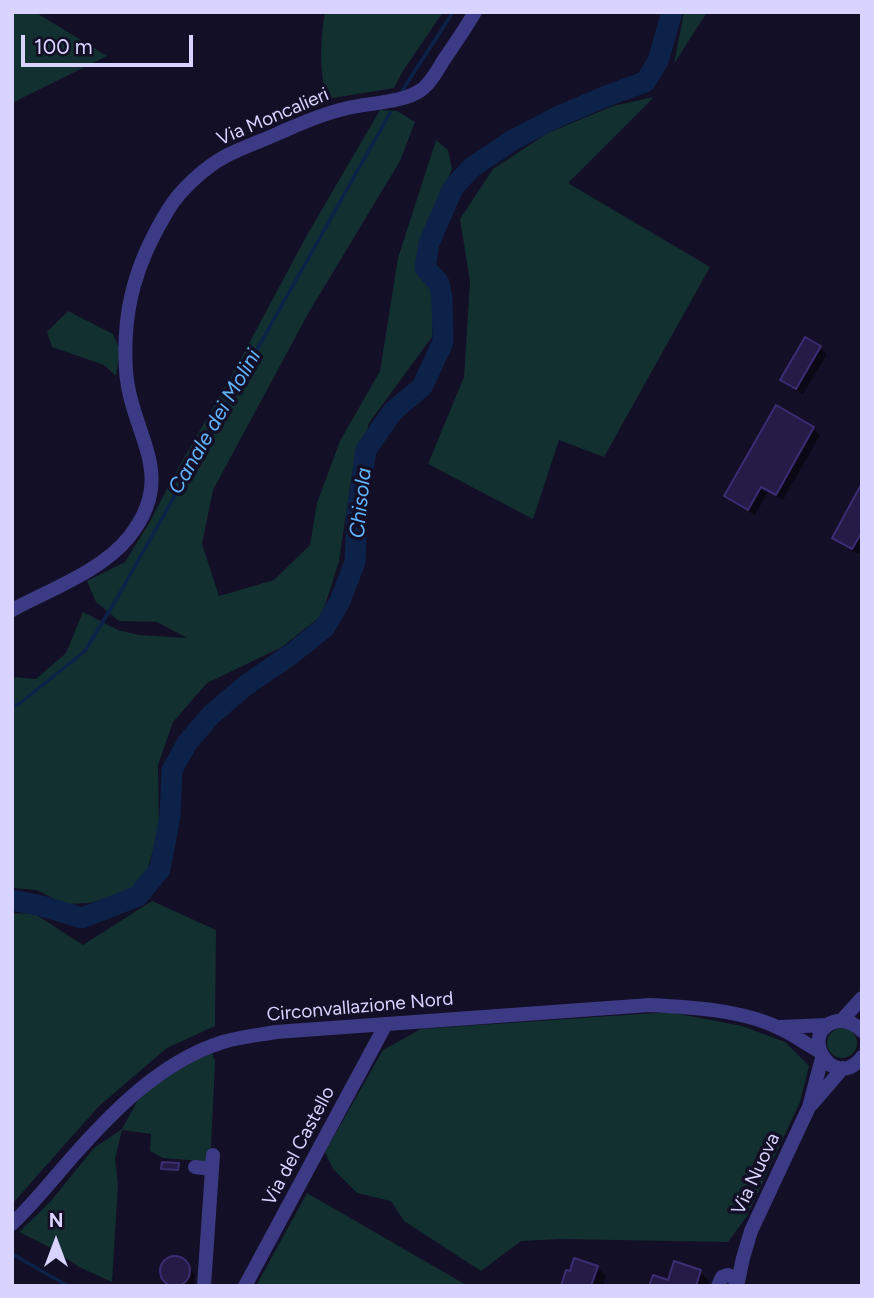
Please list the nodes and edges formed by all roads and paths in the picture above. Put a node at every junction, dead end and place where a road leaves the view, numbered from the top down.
1 (475, 12) edge
2 (12, 610) edge
3 (862, 998) edge
4 (834, 1023) junction
5 (386, 1024) junction
6 (779, 1028) junction
7 (862, 1031) edge
8 (821, 1054) junction
9 (860, 1060) edge
10 (844, 1068) junction
11 (808, 1107) junction
12 (195, 1167) dead end
13 (12, 1224) edge
14 (724, 1283) edge
15 (204, 1286) edge
16 (246, 1286) edge

1 - 2 street, Via Moncalieri
3 - 4 street
4 - 6 street, Circonvallazione Nord
4 - 7 street
4 - 8 street, Via Nuova
5 - 6 street, Circonvallazione Nord
5 - 13 street, Circonvallazione Nord
5 - 16 street, Via del Castello
6 - 8 street, Circonvallazione Nord
8 - 10 street, Circonvallazione Nord
8 - 11 street, Via Nuova
9 - 10 street
10 - 11 street, Via Nuova
11 - 14 street, Via Nuova
12 - 15 street

